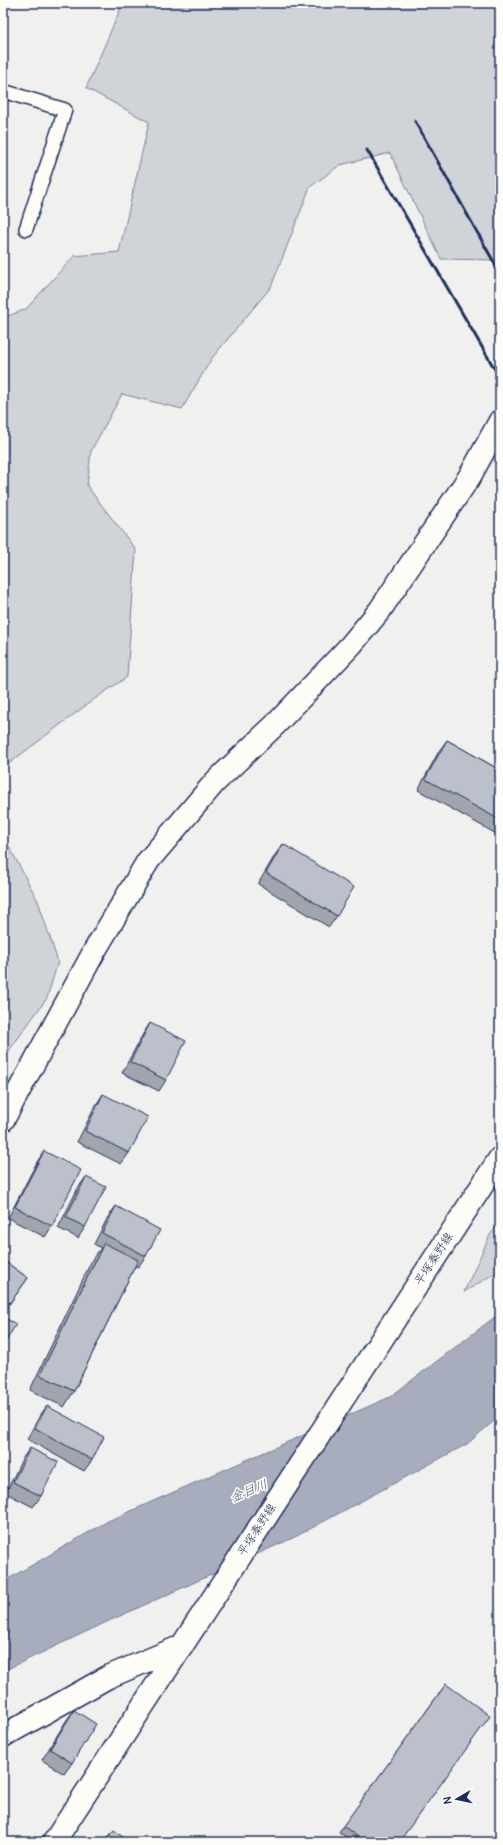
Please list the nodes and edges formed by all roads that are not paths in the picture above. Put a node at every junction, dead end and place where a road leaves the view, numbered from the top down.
1 (3, 91) edge
2 (26, 229) dead end
3 (500, 421) edge
4 (3, 1120) edge
5 (500, 1158) edge
6 (185, 1641) junction
7 (3, 1736) edge
8 (54, 1842) edge

1 - 2 lane
3 - 4 street
5 - 6 street, 平塚秦野線
6 - 7 street
6 - 8 street, 平塚秦野線

